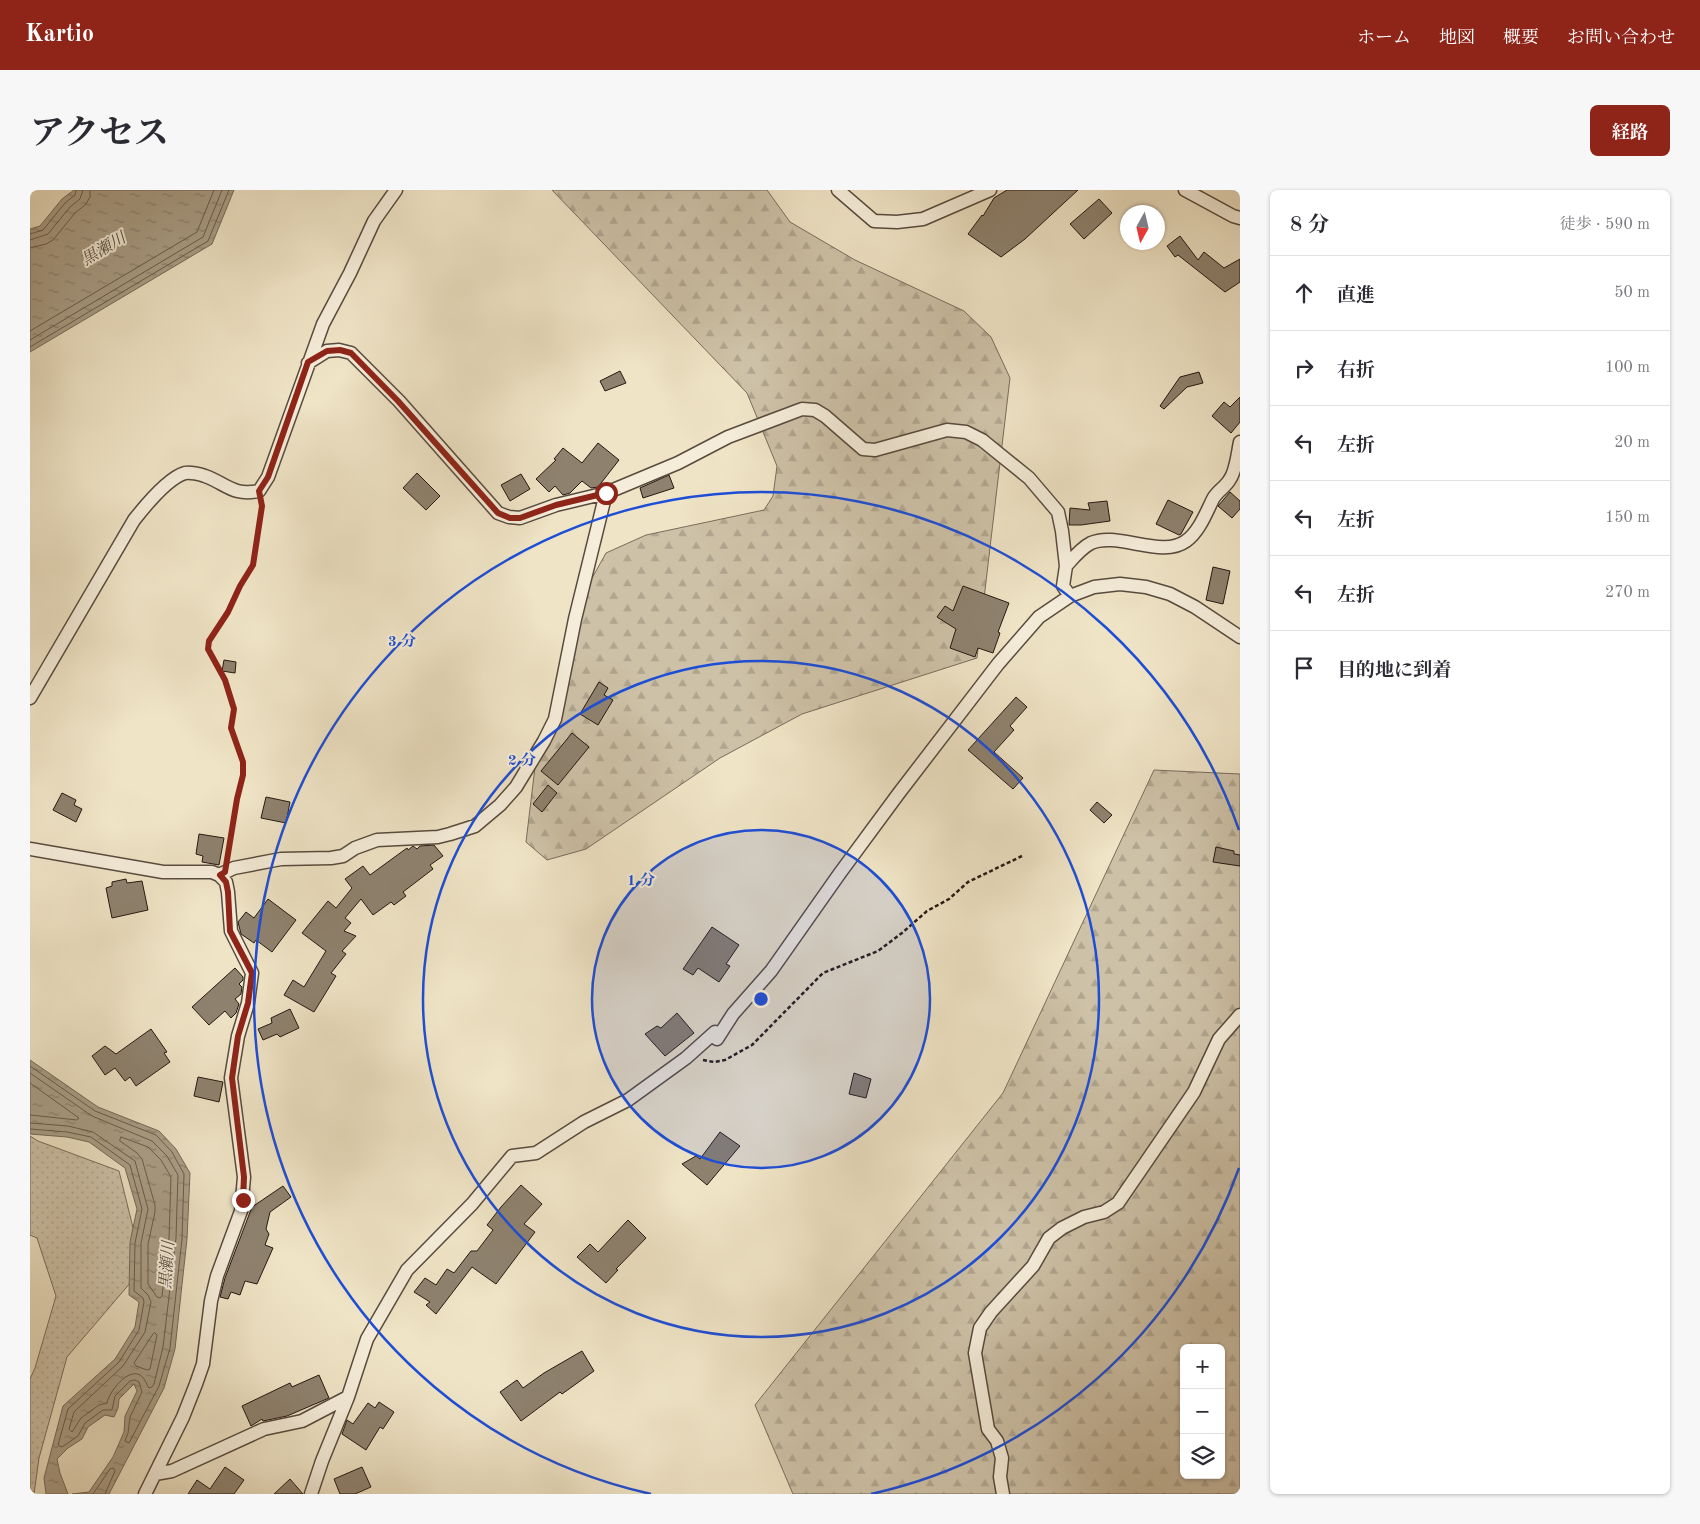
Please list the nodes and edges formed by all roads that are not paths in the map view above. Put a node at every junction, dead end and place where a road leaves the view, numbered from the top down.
1 (396, 190) edge
2 (838, 190) edge
3 (990, 190) edge
4 (1185, 190) edge
5 (1240, 218) edge
6 (308, 362) junction
7 (1240, 442) edge
8 (606, 493) junction
9 (1066, 566) junction
10 (1070, 596) junction
11 (1240, 637) edge
12 (30, 698) edge
13 (30, 849) edge
14 (222, 874) junction
15 (1240, 1015) edge
16 (348, 1398) junction
17 (155, 1474) junction
18 (144, 1494) edge
19 (311, 1494) edge
20 (1003, 1494) edge

1 - 6 street
2 - 3 street
4 - 5 street
6 - 8 street
6 - 12 street
7 - 9 street
8 - 9 street
8 - 14 street
9 - 10 street
10 - 11 street
10 - 16 street
13 - 14 street
14 - 17 street
15 - 20 street
16 - 17 street
16 - 19 street
17 - 18 street

